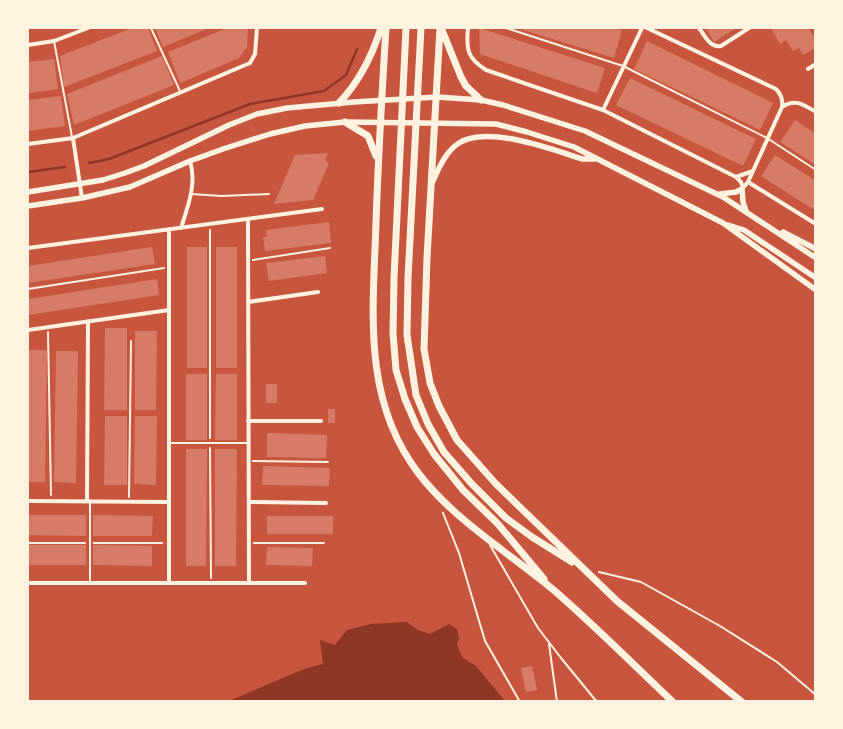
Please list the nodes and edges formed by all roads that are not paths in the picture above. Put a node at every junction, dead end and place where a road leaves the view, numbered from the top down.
1 (88, 28) edge
2 (151, 28) edge
3 (257, 28) edge
4 (381, 28) edge
5 (386, 28) edge
6 (406, 28) edge
7 (421, 28) edge
8 (441, 28) edge
9 (468, 28) edge
10 (506, 28) edge
11 (642, 28) edge
12 (647, 28) edge
13 (699, 28) edge
14 (749, 28) edge
15 (54, 41) junction
16 (28, 45) edge
17 (816, 64) edge
18 (623, 66) junction
19 (808, 69) dead end
20 (180, 93) junction
21 (437, 97) junction
22 (381, 100) junction
23 (481, 100) junction
24 (339, 103) junction
25 (782, 106) junction
26 (603, 110) junction
27 (816, 112) edge
28 (346, 122) junction
29 (380, 122) junction
30 (435, 124) junction
31 (73, 138) junction
32 (767, 138) junction
33 (28, 144) edge
34 (597, 158) junction
35 (190, 161) junction
36 (378, 161) junction
37 (816, 170) edge
38 (753, 171) junction
39 (736, 177) junction
40 (433, 181) junction
41 (748, 182) junction
42 (80, 184) junction
43 (742, 188) junction
44 (28, 192) edge
45 (191, 194) junction
46 (269, 194) dead end
47 (718, 194) junction
48 (82, 198) junction
49 (28, 206) edge
50 (322, 209) dead end
51 (746, 211) junction
52 (755, 217) junction
53 (248, 219) junction
54 (723, 223) junction
55 (816, 224) edge
56 (181, 228) junction
57 (169, 230) junction
58 (28, 248) edge
59 (816, 249) edge
60 (816, 258) edge
61 (816, 278) edge
62 (816, 290) edge
63 (318, 292) dead end
64 (248, 302) junction
65 (169, 310) junction
66 (88, 321) junction
67 (28, 330) edge
68 (248, 421) junction
69 (321, 421) dead end
70 (249, 442) junction
71 (169, 443) junction
72 (28, 500) edge
73 (89, 501) junction
74 (169, 502) junction
75 (249, 502) junction
76 (326, 503) dead end
77 (485, 535) junction
78 (582, 568) junction
79 (28, 583) edge
80 (90, 583) junction
81 (169, 583) junction
82 (249, 583) junction
83 (305, 583) dead end
84 (556, 592) junction
85 (549, 643) junction
86 (557, 702) edge
87 (598, 702) edge
88 (673, 702) edge
89 (742, 702) edge

1 - 15 street
2 - 20 lane
3 - 20 street
4 - 24 highway
5 - 22 highway
6 - 84 highway
7 - 78 highway
8 - 21 highway
8 - 23 highway
9 - 26 street
10 - 18 lane
11 - 18 street
12 - 25 street
13 - 14 street
15 - 16 street
15 - 31 lane
17 - 19 street
18 - 26 street
18 - 32 lane
20 - 31 street
21 - 22 main road
21 - 23 main road
21 - 30 highway
22 - 24 main road
22 - 29 highway
23 - 47 main road
24 - 42 main road
25 - 27 street
25 - 32 street
26 - 39 street
28 - 29 main road
28 - 35 main road
28 - 36 highway
29 - 30 main road
29 - 36 highway
30 - 34 main road
30 - 40 highway
31 - 33 street
31 - 42 street
32 - 37 lane
32 - 38 street
34 - 40 main road
34 - 54 main road
35 - 45 street
35 - 48 main road
36 - 77 highway
38 - 39 street
38 - 41 street
39 - 43 street
40 - 78 highway
41 - 43 street
41 - 55 street
42 - 44 main road
42 - 48 street
43 - 47 main road
43 - 51 main road
45 - 46 lane
45 - 56 street
47 - 51 main road
48 - 49 main road
50 - 53 street
51 - 52 main road
52 - 59 main road
52 - 60 main road
53 - 56 street
53 - 64 street
54 - 61 main road
54 - 62 main road
56 - 57 street
57 - 58 street
57 - 65 street
63 - 64 street
64 - 68 street
65 - 66 street
65 - 71 street
66 - 67 street
66 - 73 street
68 - 69 street
68 - 70 street
70 - 71 lane
70 - 75 street
71 - 74 street
72 - 73 street
73 - 74 street
73 - 80 lane
74 - 81 street
75 - 76 street
75 - 82 street
77 - 84 highway
77 - 85 lane
78 - 89 highway
79 - 80 street
80 - 81 street
81 - 82 street
82 - 83 street
84 - 88 highway
85 - 86 lane
85 - 87 lane

